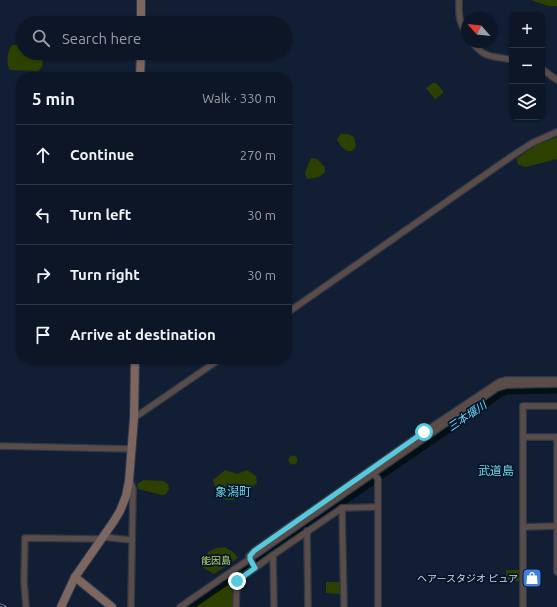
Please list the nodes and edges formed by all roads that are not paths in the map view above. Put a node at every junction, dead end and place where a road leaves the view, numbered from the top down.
1 (141, 0) edge
2 (459, 0) edge
3 (141, 16) edge
4 (461, 25) edge
5 (476, 48) edge
6 (509, 59) edge
7 (141, 60) edge
8 (545, 71) edge
9 (140, 72) edge
10 (557, 80) edge
11 (557, 132) edge
12 (292, 310) edge
13 (135, 364) edge
14 (213, 364) edge
15 (557, 380) edge
16 (557, 384) edge
17 (557, 406) edge
18 (134, 418) junction
19 (523, 437) junction
20 (557, 437) edge
21 (0, 446) edge
22 (132, 449) junction
23 (373, 473) junction
24 (129, 481) junction
25 (377, 507) junction
26 (342, 508) junction
27 (523, 526) junction
28 (557, 526) edge
29 (308, 531) junction
30 (103, 538) junction
31 (132, 540) junction
32 (273, 556) junction
33 (250, 560) junction
34 (255, 568) junction
35 (557, 572) edge
36 (75, 577) junction
37 (26, 607) edge
38 (61, 607) edge
39 (112, 607) edge
40 (131, 607) edge
41 (180, 607) edge
42 (236, 607) edge
43 (274, 607) edge
44 (308, 607) edge
45 (344, 607) edge
46 (378, 607) edge
47 (524, 607) edge

1 - 3 street
2 - 4 street
5 - 6 street
7 - 9 street
8 - 10 street
11 - 12 street
13 - 18 street
14 - 18 street
15 - 33 street
16 - 23 street
17 - 19 street
18 - 22 street
19 - 20 street
19 - 27 street
20 - 28 street
21 - 22 street
22 - 24 street
23 - 25 street
23 - 33 street
24 - 30 street
24 - 31 street
25 - 26 street
25 - 46 street
26 - 29 street
26 - 45 street
27 - 28 street
27 - 47 street
28 - 35 street
29 - 32 street
29 - 44 street
30 - 31 street
30 - 36 street
30 - 37 street
31 - 40 street
32 - 34 street
32 - 43 street
33 - 34 street
33 - 41 street
34 - 42 street
36 - 38 street
36 - 39 street

